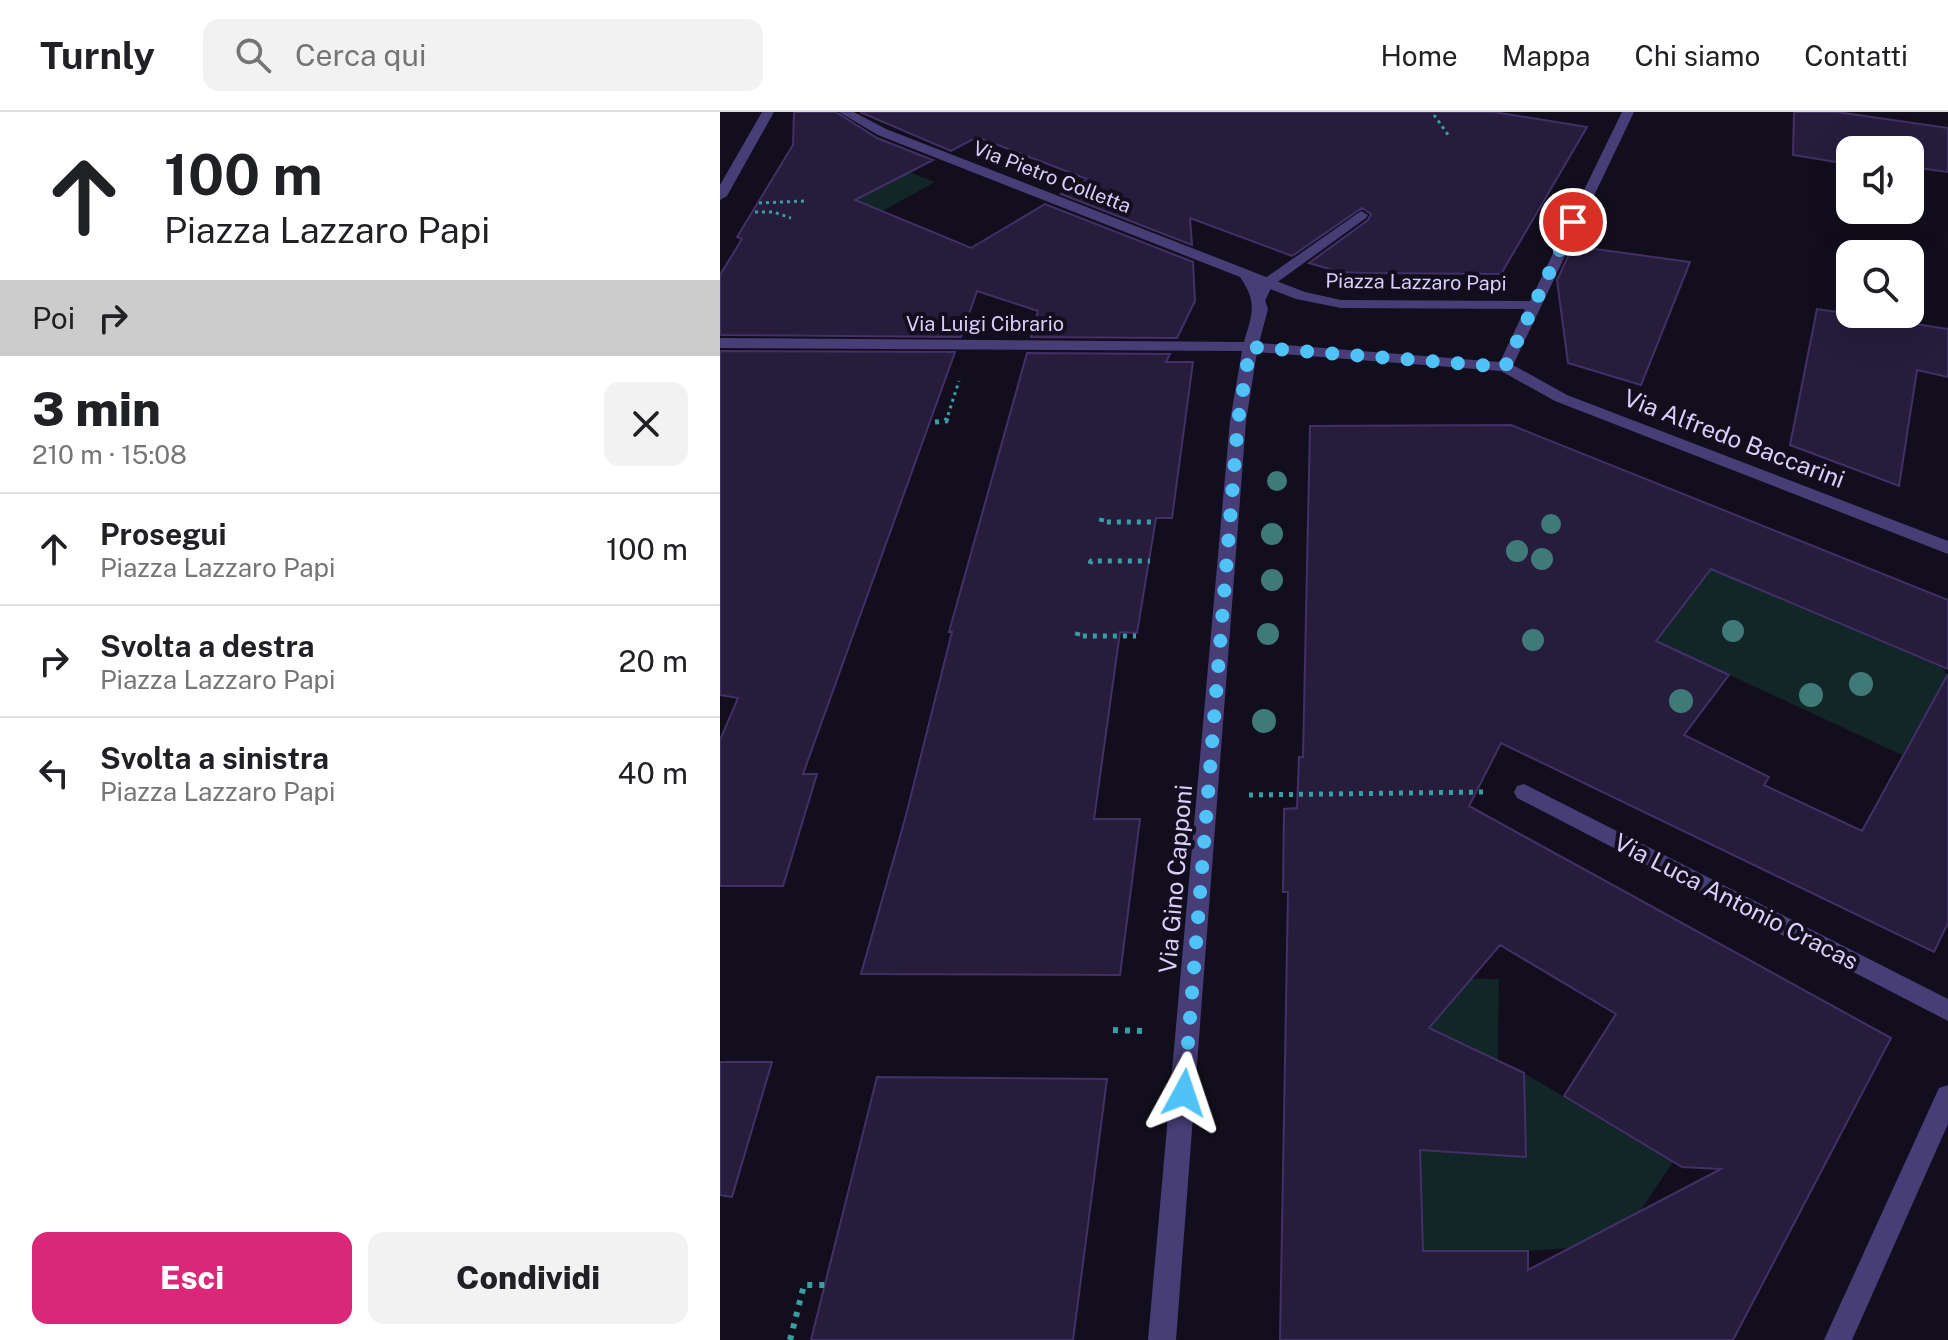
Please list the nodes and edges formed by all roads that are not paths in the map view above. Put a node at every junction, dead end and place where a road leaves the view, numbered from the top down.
1 (768, 112) edge
2 (845, 112) edge
3 (1628, 112) edge
4 (720, 196) edge
5 (1361, 215) dead end
6 (1263, 291) junction
7 (1533, 305) junction
8 (720, 343) edge
9 (1250, 347) junction
10 (1505, 367) junction
11 (1948, 548) edge
12 (1524, 792) road end
13 (1948, 1011) edge
14 (1948, 1096) edge
15 (1162, 1340) edge
16 (1838, 1340) edge

1 - 4 street
2 - 6 street, Via Pietro Colletta
3 - 7 street
5 - 6 street
6 - 7 street, Piazza Lazzaro Papi
6 - 9 street
7 - 10 street, Piazza Lazzaro Papi
8 - 9 street, Via Luigi Cibrario
9 - 10 street
9 - 15 street, Via Gino Capponi
10 - 11 street, Via Alfredo Baccarini
12 - 13 street, Via Luca Antonio Cracas
14 - 16 street

